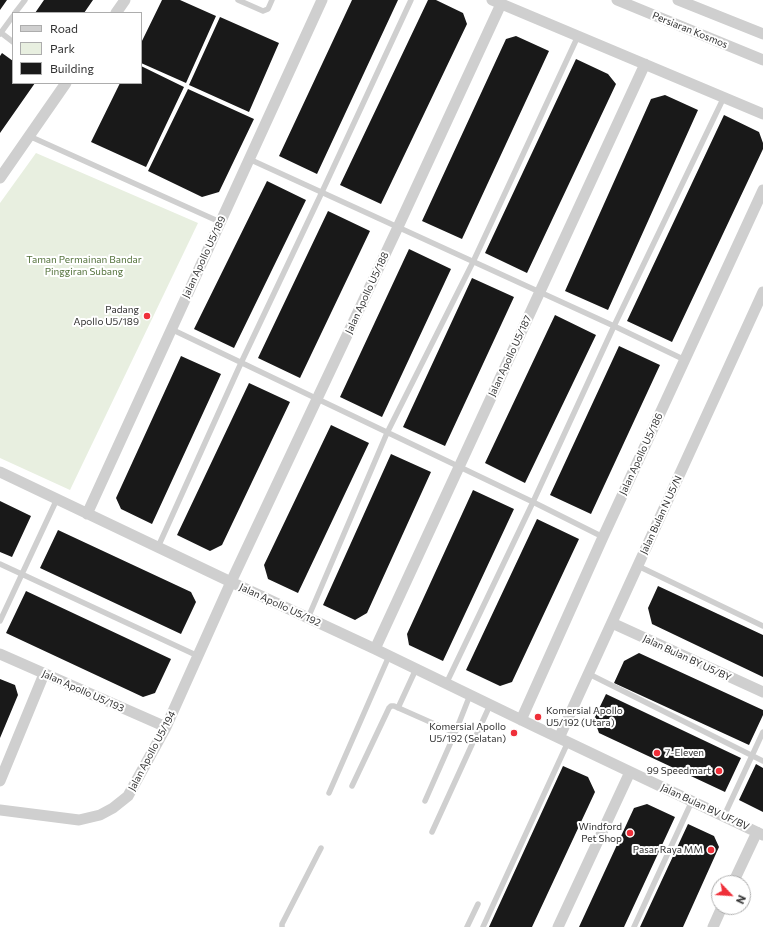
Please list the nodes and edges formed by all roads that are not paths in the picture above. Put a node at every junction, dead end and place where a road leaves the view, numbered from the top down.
1 (24, 0) edge
2 (125, 0) edge
3 (238, 0) edge
4 (272, 0) edge
5 (322, 0) edge
6 (410, 0) edge
7 (617, 0) edge
8 (678, 0) edge
9 (496, 2) edge
10 (16, 12) edge
11 (117, 12) edge
12 (12, 17) edge
13 (0, 33) edge
14 (763, 34) edge
15 (578, 36) junction
16 (12, 41) edge
17 (763, 60) edge
18 (645, 64) junction
19 (65, 84) edge
20 (724, 98) junction
21 (763, 114) edge
22 (29, 136) junction
23 (249, 159) junction
24 (0, 178) edge
25 (763, 190) edge
26 (322, 192) junction
27 (220, 222) junction
28 (398, 228) junction
29 (473, 262) junction
30 (763, 292) edge
31 (540, 293) junction
32 (614, 326) junction
33 (172, 329) junction
34 (685, 360) junction
35 (242, 363) junction
36 (317, 399) junction
37 (387, 433) junction
38 (459, 467) junction
39 (0, 472) edge
40 (56, 499) junction
41 (533, 502) junction
42 (87, 514) junction
43 (603, 537) junction
44 (158, 547) junction
45 (0, 564) edge
46 (638, 566) junction
47 (22, 574) junction
48 (231, 582) junction
49 (308, 618) junction
50 (0, 621) edge
51 (612, 623) junction
52 (763, 626) edge
53 (375, 649) junction
54 (0, 654) edge
55 (198, 656) junction
56 (389, 656) junction
57 (416, 669) junction
58 (44, 674) junction
59 (588, 674) junction
60 (446, 684) junction
61 (763, 692) edge
62 (470, 695) junction
63 (490, 705) junction
64 (398, 708) junction
65 (521, 720) junction
66 (166, 727) junction
67 (763, 732) edge
68 (455, 733) junction
69 (564, 740) junction
70 (752, 756) junction
71 (763, 761) edge
72 (630, 772) junction
73 (0, 781) edge
74 (352, 786) dead end
75 (329, 793) dead end
76 (425, 801) dead end
77 (692, 801) junction
78 (0, 810) edge
79 (724, 816) junction
80 (432, 832) dead end
81 (760, 833) edge
82 (321, 848) dead end
83 (737, 875) edge
84 (478, 904) dead end
85 (718, 915) edge
86 (282, 927) edge
87 (467, 927) edge
88 (483, 927) edge
89 (558, 927) edge
90 (634, 927) edge
91 (713, 927) edge

1 - 10 lane
2 - 11 street
3 - 4 lane
5 - 23 street, Jalan Apollo U5/189
6 - 26 lane
7 - 17 street, Persiaran Kosmos
8 - 14 street
9 - 15 street
9 - 28 street, Jalan Apollo U5/188
12 - 13 lane
13 - 16 lane
15 - 18 street
15 - 29 lane
18 - 20 street
18 - 31 street, Jalan Apollo U5/187
19 - 22 street
20 - 21 street
20 - 32 lane
22 - 24 street
22 - 27 lane
23 - 26 lane
23 - 27 street, Jalan Apollo U5/189
25 - 34 street, Jalan Apollo U5/186
26 - 28 lane
26 - 35 lane
27 - 33 street, Jalan Apollo U5/189
28 - 29 lane
28 - 36 street, Jalan Apollo U5/188
29 - 31 lane
29 - 37 lane
30 - 46 street, Jalan Bulan N U5/N
31 - 32 lane
31 - 38 street, Jalan Apollo U5/187
32 - 34 lane
32 - 41 lane
33 - 35 lane
33 - 42 street, Jalan Apollo U5/189
34 - 43 street, Jalan Apollo U5/186
35 - 36 lane
35 - 44 lane
36 - 37 lane
36 - 48 street, Jalan Apollo U5/188
37 - 38 lane
37 - 49 lane
38 - 41 lane
38 - 53 street, Jalan Apollo U5/187
39 - 40 street, Jalan Apollo U5/192
40 - 42 street, Jalan Apollo U5/192
40 - 47 lane
41 - 43 lane
41 - 60 lane
42 - 44 street, Jalan Apollo U5/192
43 - 65 street, Jalan Apollo U5/186
44 - 48 street, Jalan Apollo U5/192
45 - 47 lane
46 - 51 street, Jalan Bulan N U5/N
46 - 52 lane
47 - 50 lane
47 - 55 lane
48 - 49 street, Jalan Apollo U5/192
48 - 55 street, Jalan Apollo U5/194
49 - 53 street, Jalan Apollo U5/192
51 - 59 street, Jalan Bulan N U5/N
51 - 61 street, Jalan Bulan BY U5/BY
53 - 56 street, Jalan Apollo U5/192
54 - 58 street, Jalan Apollo U5/193
55 - 66 street, Jalan Apollo U5/194
56 - 57 street, Jalan Apollo U5/192
56 - 75 lane
57 - 60 street, Jalan Apollo U5/192
57 - 64 lane
58 - 66 street, Jalan Apollo U5/193
58 - 73 street
59 - 69 street, Jalan Bulan N U5/N
59 - 70 lane
60 - 62 street, Jalan Apollo U5/192
62 - 63 street, Jalan Apollo U5/192
62 - 68 lane
63 - 65 street, Jalan Apollo U5/192
63 - 80 lane
64 - 68 lane
64 - 74 lane
65 - 69 street, Jalan Apollo U5/192
66 - 78 street, Jalan Apollo U5/194
67 - 70 lane
68 - 76 lane
69 - 72 street, Jalan Bulan BV UF/BV
69 - 88 lane
70 - 71 lane
70 - 79 lane
72 - 77 street, Jalan Bulan BV UF/BV
72 - 89 street
77 - 79 street, Jalan Bulan BV UF/BV
77 - 90 lane
79 - 81 street, Jalan Bulan BV UF/BV
81 - 83 street
82 - 86 lane
84 - 87 lane
85 - 91 street

